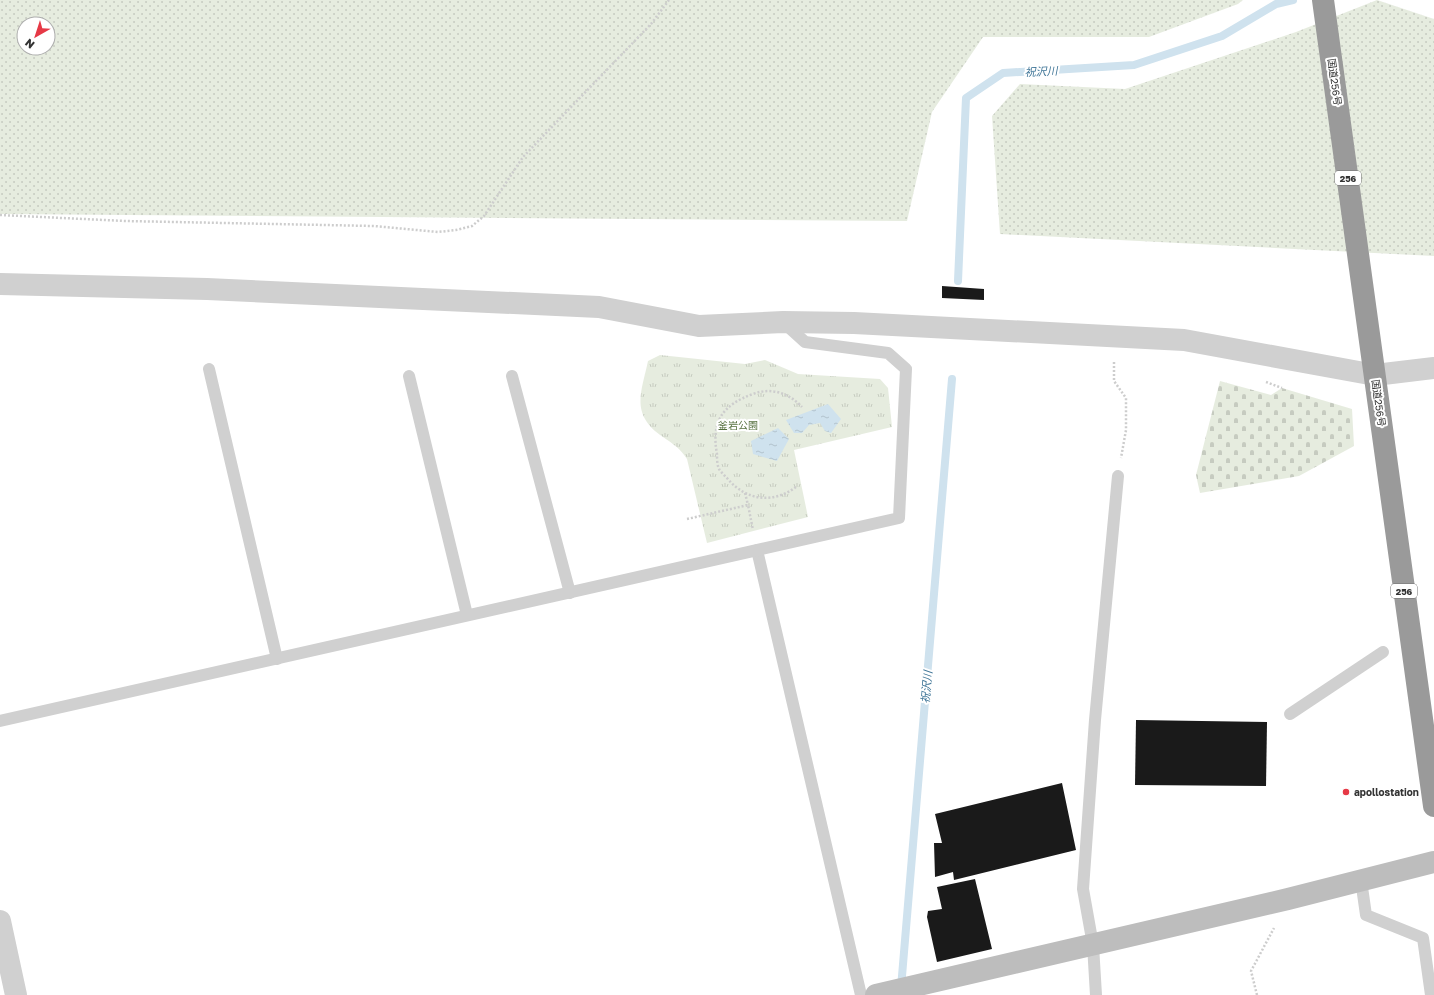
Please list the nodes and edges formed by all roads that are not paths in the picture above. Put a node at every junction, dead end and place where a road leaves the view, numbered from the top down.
1 (1323, 0) edge
2 (0, 284) edge
3 (783, 322) junction
4 (1374, 366) junction
5 (1434, 368) edge
6 (209, 369) dead end
7 (409, 376) dead end
8 (512, 376) dead end
9 (1118, 476) road end
10 (757, 550) junction
11 (570, 593) junction
12 (467, 616) junction
13 (1383, 652) dead end
14 (277, 658) junction
15 (1290, 714) dead end
16 (0, 721) edge
17 (1434, 806) edge
18 (1434, 862) edge
19 (1361, 880) junction
20 (0, 921) edge
21 (1092, 945) junction
22 (923, 988) edge
23 (879, 994) edge
24 (16, 995) edge
25 (861, 995) edge
26 (1096, 995) edge
27 (1431, 995) edge

1 - 4 highway, 国道256号 / 256
2 - 3 street
3 - 4 street
3 - 10 lane
4 - 5 street
4 - 17 highway, 国道256号 / 256
6 - 14 lane
7 - 12 lane
8 - 11 lane
9 - 21 lane
10 - 11 lane
10 - 25 lane
11 - 12 lane
12 - 14 lane
13 - 15 lane
14 - 16 lane
18 - 19 street
19 - 21 street
19 - 27 lane
20 - 24 street
21 - 22 street
21 - 26 lane
22 - 23 street

